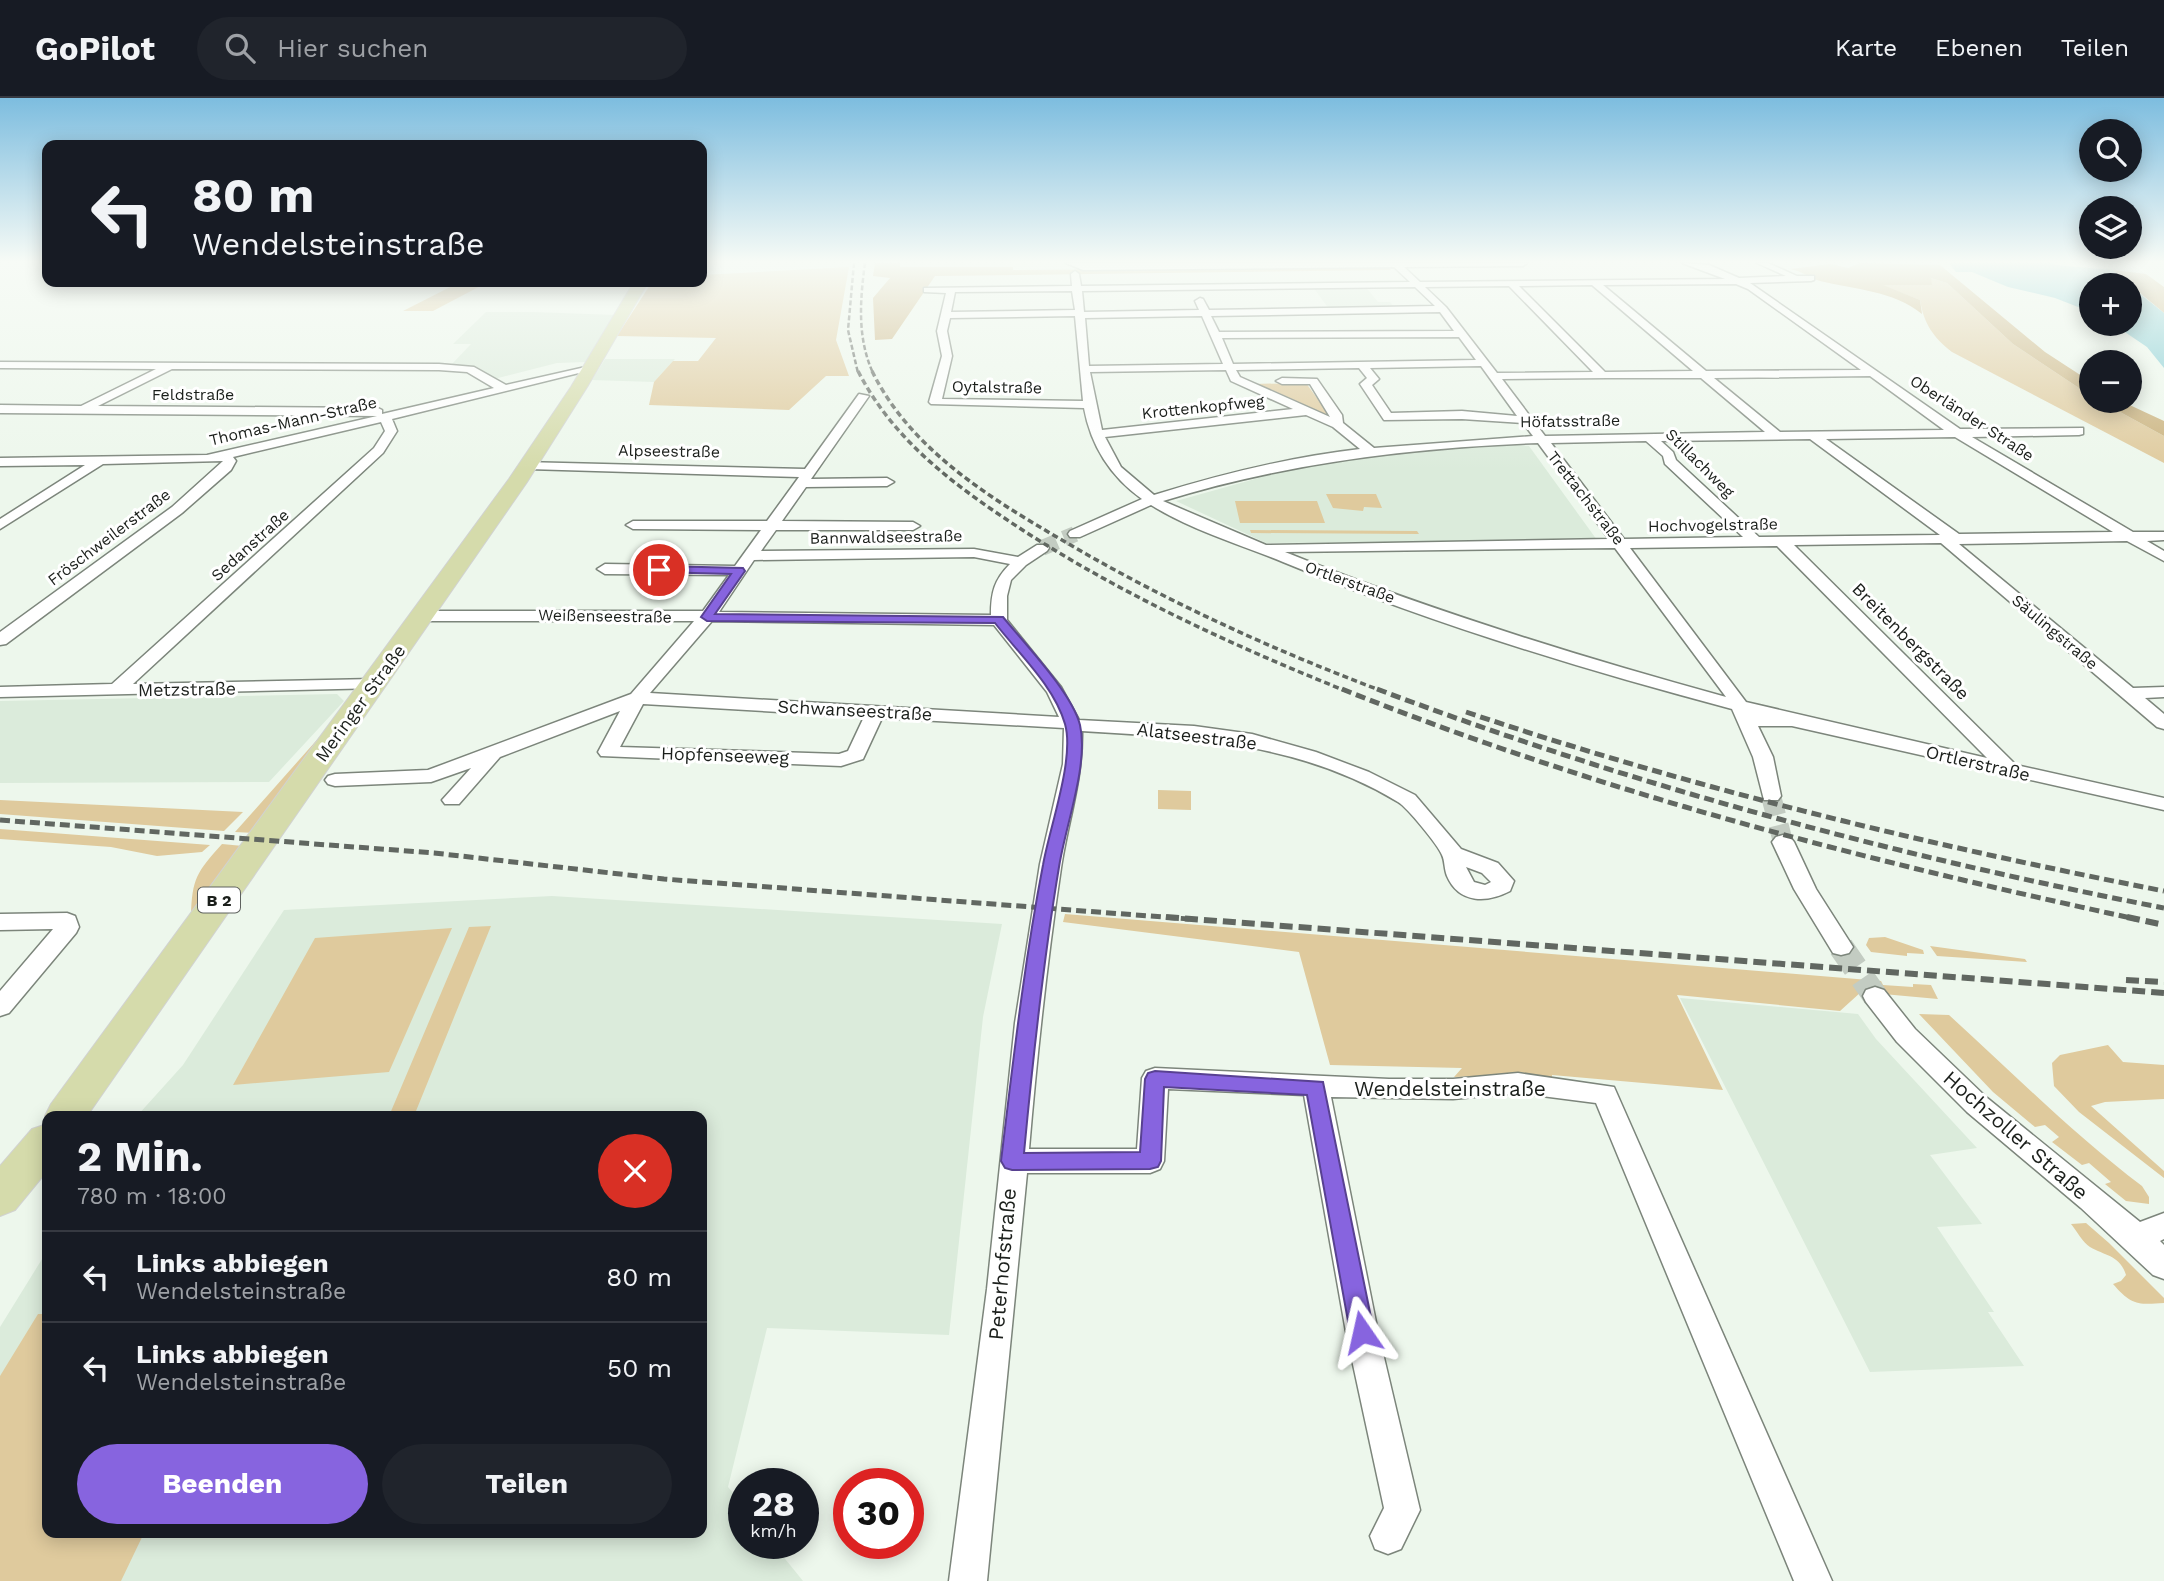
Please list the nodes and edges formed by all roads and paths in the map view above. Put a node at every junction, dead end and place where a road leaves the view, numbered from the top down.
1 (612, 332) edge
2 (942, 332) edge
3 (1081, 332) edge
4 (1560, 332) edge
5 (1655, 332) edge
6 (1813, 332) edge
7 (1461, 334) joint
8 (1213, 335) joint
9 (1483, 363) junction
10 (0, 365) edge
11 (172, 365) junction
12 (1362, 365) junction
13 (1228, 367) junction
14 (590, 369) junction
15 (1084, 369) junction
16 (1870, 373) junction
17 (1706, 374) junction
18 (1492, 376) junction
19 (1603, 376) junction
20 (1240, 381) junction
21 (502, 388) junction
22 (863, 396) dead end
23 (1089, 405) junction
24 (86, 408) junction
25 (0, 409) edge
26 (1311, 411) junction
27 (385, 417) junction
28 (1525, 420) junction
29 (1337, 424) junction
30 (2079, 431) dead end
31 (1957, 433) junction
32 (1098, 434) junction
33 (1776, 435) junction
34 (1813, 435) junction
35 (1649, 437) junction
36 (1540, 439) junction
37 (1369, 450) junction
38 (226, 456) junction
39 (101, 460) junction
40 (0, 462) edge
41 (528, 465) junction
42 (806, 478) junction
43 (887, 482) dead end
44 (1151, 500) junction
45 (1, 524) edge
46 (633, 525) dead end
47 (913, 526) dead end
48 (771, 527) junction
49 (1075, 534) tunnel mouth
50 (2130, 536) junction
51 (2164, 536) edge
52 (1952, 540) junction
53 (1756, 542) junction
54 (1782, 542) junction
55 (1622, 543) junction
56 (1042, 548) tunnel mouth
57 (1261, 548) junction
58 (751, 556) junction
59 (2164, 557) edge
60 (1021, 562) junction
61 (605, 569) dead end
62 (739, 571) junction
63 (422, 617) junction
64 (707, 617) junction
65 (999, 620) junction
66 (0, 640) edge
67 (374, 684) junction
68 (116, 691) junction
69 (0, 692) edge
70 (2164, 692) edge
71 (2128, 693) junction
72 (638, 698) junction
73 (876, 710) junction
74 (1745, 714) junction
75 (2164, 723) edge
76 (1072, 724) junction
77 (494, 754) junction
78 (2010, 770) junction
79 (335, 780) dead end
80 (1771, 796) tunnel mouth
81 (452, 800) dead end
82 (2164, 804) edge
83 (1783, 842) tunnel mouth
84 (1453, 854) dead end
85 (0, 922) edge
86 (1841, 947) tunnel mouth
87 (1875, 996) tunnel mouth
88 (0, 1007) edge
89 (1316, 1087) junction
90 (69, 1111) edge
91 (42, 1147) edge
92 (1012, 1161) junction
93 (0, 1197) edge
94 (2164, 1226) edge
95 (2136, 1237) junction
96 (2164, 1265) edge
97 (1388, 1536) dead end
98 (968, 1581) edge
99 (1813, 1581) edge

1 - 14 main road, Meringer Straße / B 2
2 - 23 street, Oytalstraße
3 - 15 street, Ortlerstraße
4 - 19 street
5 - 17 street
6 - 16 street, Oberländer Straße
7 - 8 street
7 - 9 street, Trettachstraße
8 - 13 street
9 - 12 street
9 - 18 street, Trettachstraße
10 - 11 street
11 - 21 street
11 - 24 street
12 - 13 street
12 - 28 street
13 - 15 street
13 - 20 street
14 - 21 street, Thomas-Mann-Straße
14 - 41 main road, Meringer Straße / B 2
15 - 23 street, Ortlerstraße
16 - 17 street
16 - 31 street, Oberländer Straße
17 - 19 street
17 - 33 street
18 - 19 street
18 - 28 street, Trettachstraße
20 - 26 street
20 - 29 street
21 - 27 street, Thomas-Mann-Straße
22 - 42 street
23 - 32 street, Ortlerstraße
24 - 25 street, Feldstraße
24 - 27 street, Feldstraße
26 - 29 street
26 - 32 street, Krottenkopfweg
27 - 38 street, Thomas-Mann-Straße
27 - 68 street, Sedanstraße
28 - 36 street, Trettachstraße
29 - 37 street
30 - 31 street, Höfatsstraße
31 - 34 street, Höfatsstraße
31 - 50 street, Oberländer Straße
32 - 44 street, Ortlerstraße
33 - 34 street, Höfatsstraße
33 - 35 street, Höfatsstraße
34 - 52 street, Säulingstraße
35 - 36 street, Höfatsstraße
35 - 53 street, Stillachweg
36 - 37 street, Höfatsstraße
36 - 55 street, Trettachstraße
37 - 44 street, Höfatsstraße
38 - 39 street, Thomas-Mann-Straße
38 - 66 street, Fröschweilerstraße
39 - 40 street, Thomas-Mann-Straße
39 - 45 street
41 - 42 street, Alpseestraße
41 - 63 main road, Meringer Straße / B 2
42 - 43 street, Alpseestraße
42 - 48 street
44 - 49 street, Höfatsstraße
44 - 57 street, Ortlerstraße
46 - 48 street
47 - 48 street
48 - 58 street
50 - 51 street, Hochvogelstraße
50 - 52 street, Hochvogelstraße
50 - 59 street, Oberländer Straße
52 - 54 street, Hochvogelstraße
52 - 71 street, Säulingstraße
53 - 54 street, Hochvogelstraße
53 - 55 street, Hochvogelstraße
54 - 78 street, Breitenbergstraße
55 - 57 street, Hochvogelstraße
55 - 74 street, Trettachstraße
56 - 60 street
57 - 74 street, Ortlerstraße
58 - 60 street, Bannwaldseestraße
58 - 62 street
60 - 65 street
61 - 62 street
62 - 64 street
63 - 64 street, Weißenseestraße
63 - 67 main road, Meringer Straße / B 2
64 - 65 street, Weißenseestraße
64 - 72 street
65 - 76 street, Peterhofstraße
67 - 68 street, Metzstraße
67 - 90 main road, Meringer Straße / B 2
68 - 69 street, Metzstraße
70 - 71 street
71 - 75 street, Säulingstraße
72 - 73 street, Schwanseestraße
72 - 73 street, Hopfenseeweg
72 - 77 street
73 - 76 street, Schwanseestraße
74 - 78 street, Ortlerstraße
74 - 80 street
76 - 84 street, Alatseestraße
76 - 92 street, Peterhofstraße
77 - 79 street
77 - 81 street
78 - 82 street, Ortlerstraße
83 - 86 street
85 - 88 street
87 - 95 street, Hochzoller Straße
89 - 92 street, Wendelsteinstraße
89 - 97 street
89 - 99 street, Wendelsteinstraße
91 - 93 main road
92 - 98 street, Peterhofstraße
94 - 95 street
95 - 96 street, Hochzoller Straße

